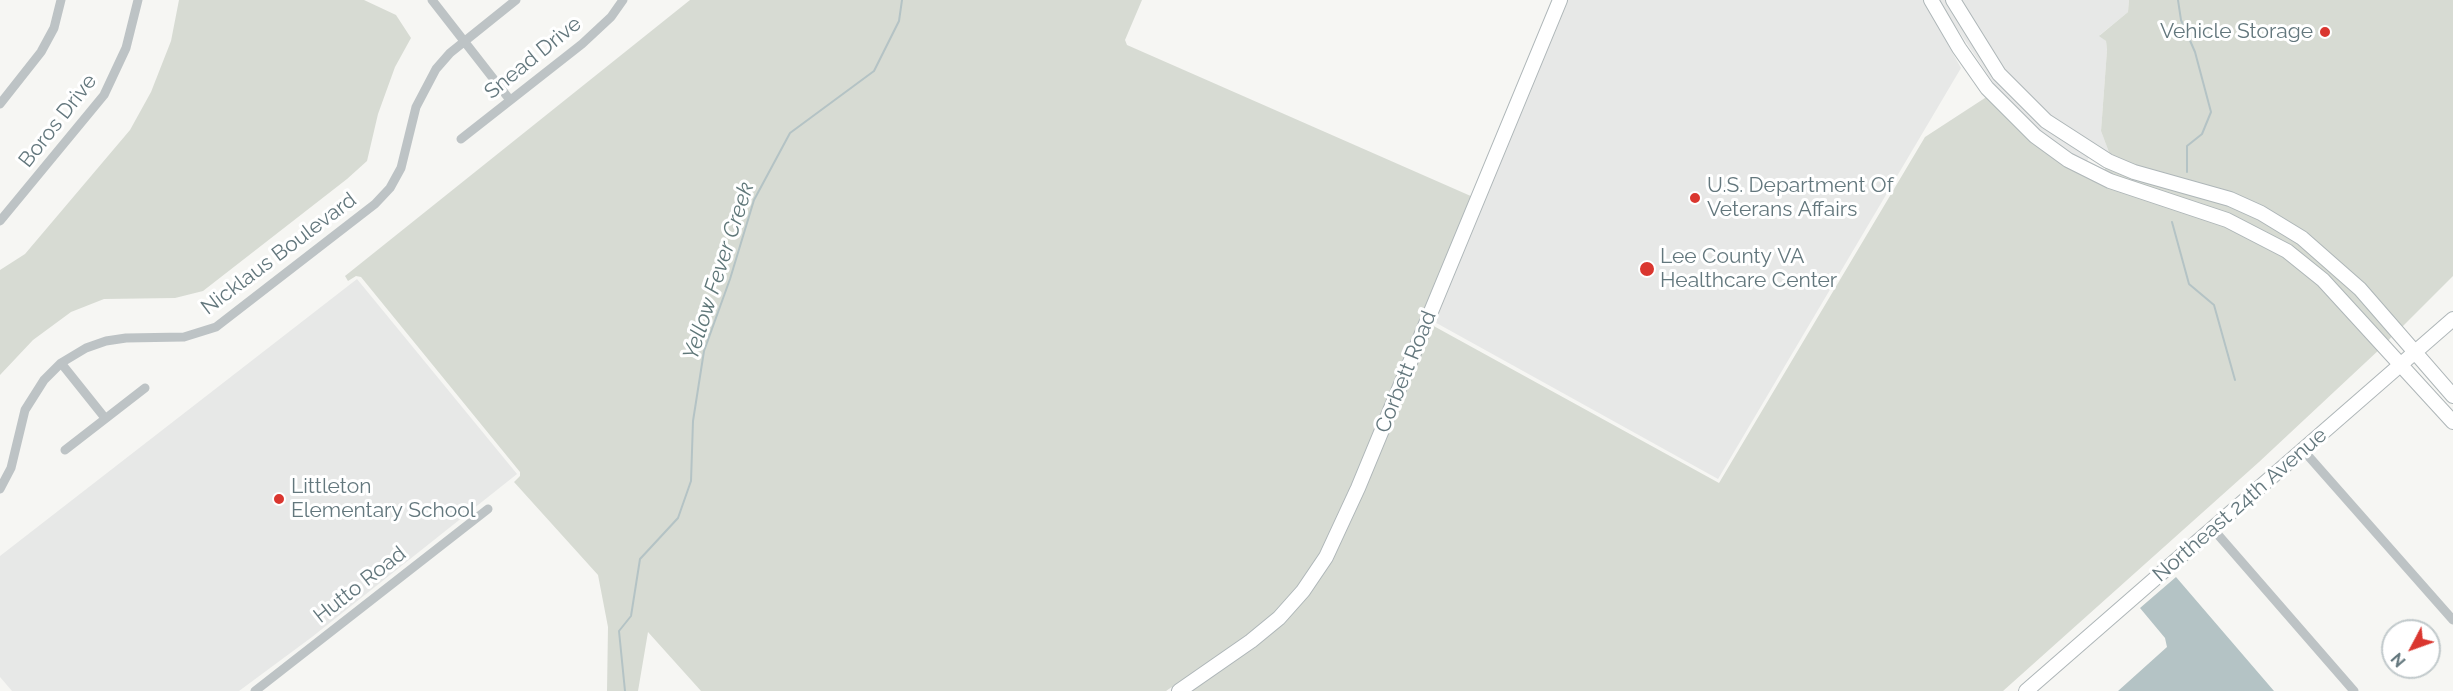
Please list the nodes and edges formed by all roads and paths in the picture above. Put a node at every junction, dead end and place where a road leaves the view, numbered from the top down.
1 (61, 0) edge
2 (138, 0) edge
3 (432, 0) edge
4 (516, 0) edge
5 (623, 0) edge
6 (1560, 0) edge
7 (1931, 0) edge
8 (1953, 0) edge
9 (464, 41) junction
10 (510, 100) junction
11 (0, 104) edge
12 (460, 139) dead end
13 (2096, 155) junction
14 (2088, 171) junction
15 (0, 221) edge
16 (2453, 319) edge
17 (2415, 352) junction
18 (61, 363) junction
19 (2402, 364) junction
20 (145, 388) dead end
21 (2453, 396) edge
22 (105, 418) junction
23 (2453, 422) edge
24 (65, 450) dead end
25 (2303, 450) junction
26 (0, 489) edge
27 (488, 509) dead end
28 (2213, 529) junction
29 (2453, 620) edge
30 (255, 691) edge
31 (1179, 691) edge
32 (2026, 691) edge
33 (2354, 691) edge

1 - 11 street
2 - 15 street, Boros Drive
3 - 9 street
4 - 9 street, Nicklaus Boulevard
5 - 10 street, Snead Drive
6 - 31 street, Corbett Road
7 - 14 street
8 - 13 street
9 - 10 street
9 - 18 street, Nicklaus Boulevard
10 - 12 street, Snead Drive
13 - 14 street
13 - 17 street
14 - 19 street
16 - 17 street, Northeast 24th Avenue
17 - 19 street, Northeast 24th Avenue
17 - 21 street
18 - 22 street
18 - 26 street, Nicklaus Boulevard
19 - 23 street
19 - 25 street, Northeast 24th Avenue
20 - 22 street
22 - 24 street
25 - 28 street, Northeast 24th Avenue
25 - 29 street
27 - 30 street, Hutto Road
28 - 32 street, Northeast 24th Avenue
28 - 33 street

